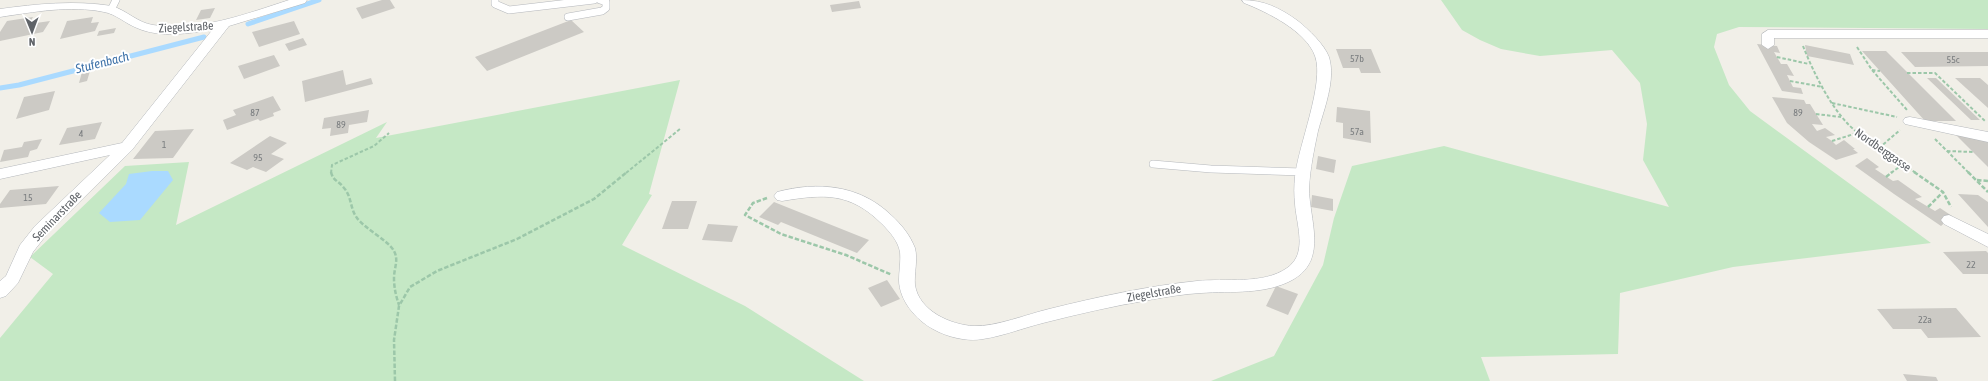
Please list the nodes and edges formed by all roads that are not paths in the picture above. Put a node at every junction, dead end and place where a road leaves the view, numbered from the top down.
1 (301, 0) edge
2 (495, 0) edge
3 (594, 0) edge
4 (600, 0) edge
5 (1248, 0) edge
6 (113, 5) edge
7 (0, 13) edge
8 (568, 17) dead end
9 (224, 24) junction
10 (1988, 34) edge
11 (1768, 45) dead end
12 (1907, 124) road end
13 (1988, 137) edge
14 (127, 147) junction
15 (1153, 164) dead end
16 (1303, 172) junction
17 (0, 174) edge
18 (782, 196) road end
19 (1952, 221) road end
20 (1988, 241) edge
21 (0, 292) edge

1 - 9 street, Ziegelstraße
2 - 3 lane
4 - 8 lane
5 - 16 street, Ziegelstraße
6 - 7 street, Ziegelstraße
6 - 9 street, Ziegelstraße
9 - 14 street, Seminarstraße
10 - 11 street
12 - 13 street
14 - 17 street
14 - 21 street, Seminarstraße
15 - 16 lane
16 - 18 street, Ziegelstraße
19 - 20 street

